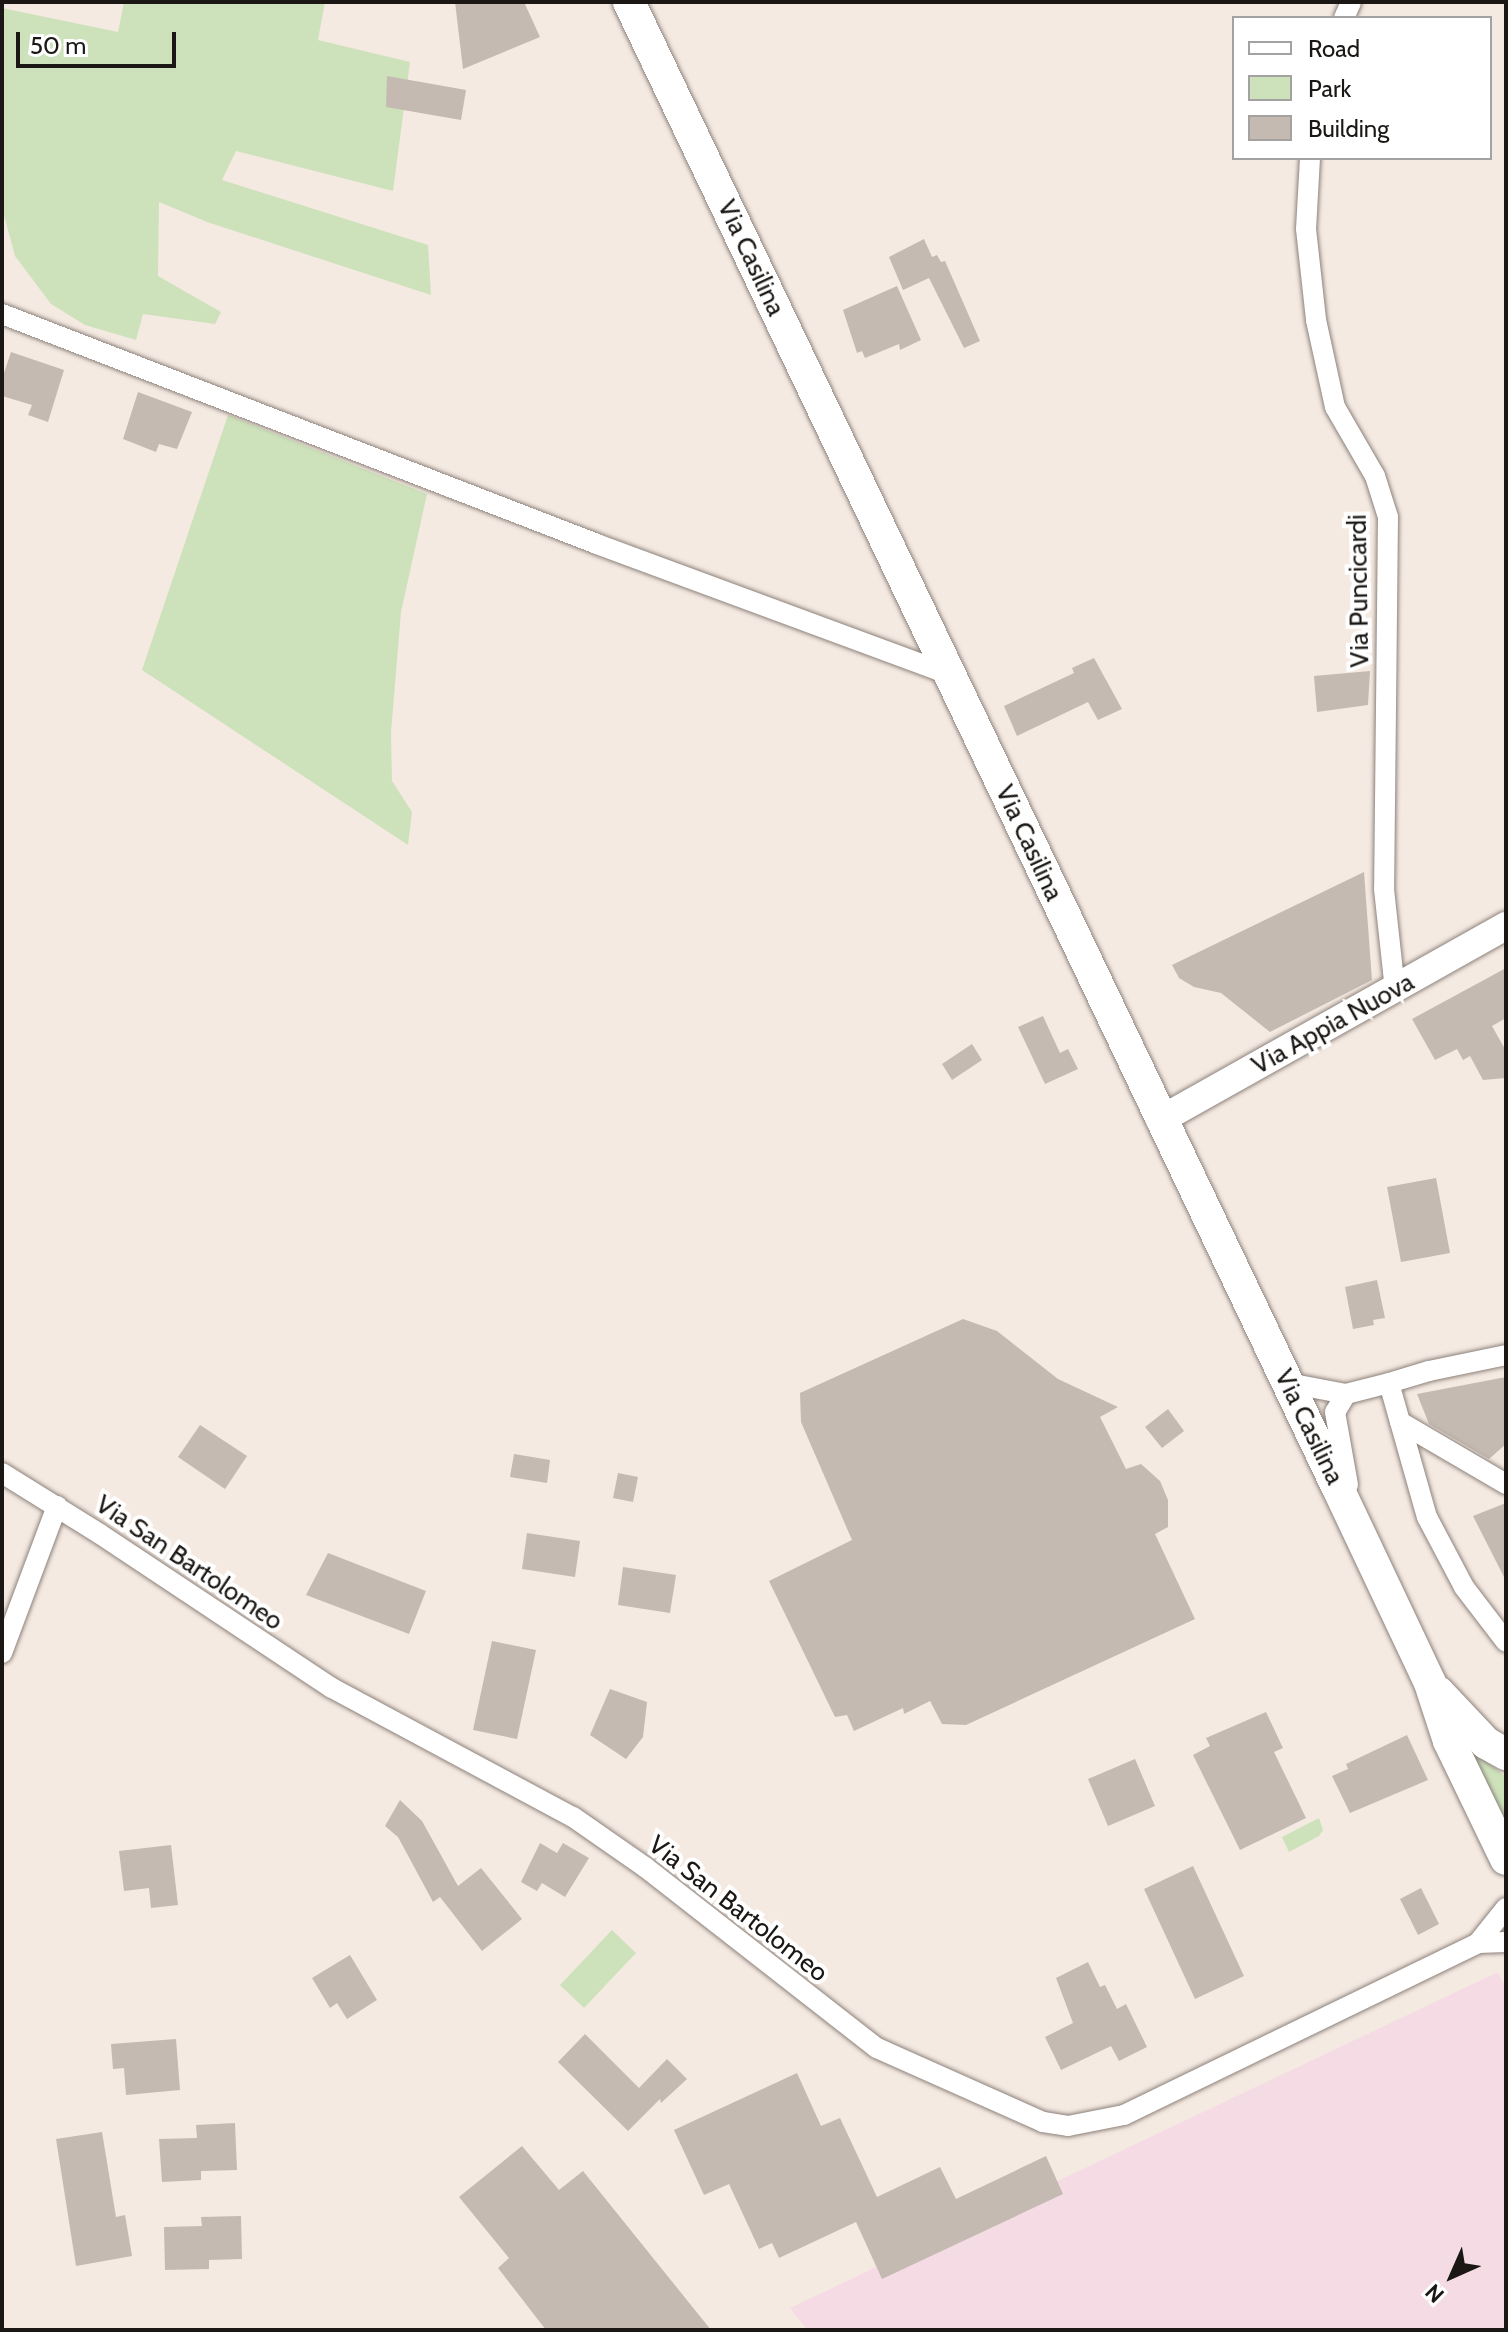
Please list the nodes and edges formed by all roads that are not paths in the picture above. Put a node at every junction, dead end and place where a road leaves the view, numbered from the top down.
1 (629, 2) edge
2 (1310, 160) edge
3 (2, 314) edge
4 (949, 674) junction
5 (1506, 926) edge
6 (1395, 990) junction
7 (1160, 1120) junction
8 (1506, 1355) edge
9 (1288, 1383) junction
10 (1389, 1383) junction
11 (1346, 1394) junction
12 (1400, 1422) junction
13 (2, 1473) edge
14 (1506, 1484) edge
15 (57, 1506) junction
16 (1359, 1533) junction
17 (1506, 1642) edge
18 (2, 1653) edge
19 (1430, 1683) junction
20 (1506, 1754) edge
21 (1506, 1859) edge
22 (1506, 1908) edge
23 (1506, 1942) edge
24 (1478, 1943) junction

1 - 4 main road, Via Casilina
2 - 6 street, Via Puncicardi
3 - 4 street
4 - 7 main road, Via Casilina
5 - 6 street, Via Appia Nuova
6 - 7 street, Via Appia Nuova
7 - 9 main road, Via Casilina
8 - 10 street
9 - 11 street
9 - 16 main road, Via Casilina
10 - 11 street
10 - 12 street
11 - 16 street
12 - 14 street
12 - 17 street
13 - 15 street, Via San Bartolomeo
15 - 18 street
15 - 24 street, Via San Bartolomeo
16 - 19 main road, Via Casilina
19 - 20 main road, Via Casilina
19 - 21 main road, Via Casilina
22 - 24 street
23 - 24 street

